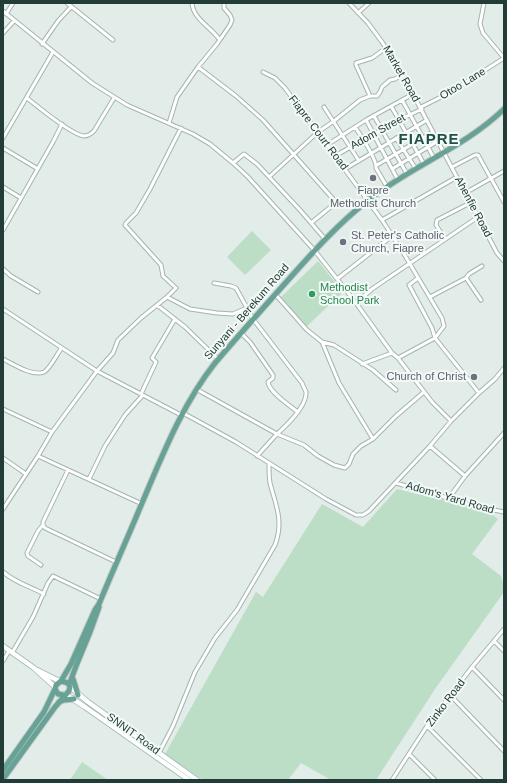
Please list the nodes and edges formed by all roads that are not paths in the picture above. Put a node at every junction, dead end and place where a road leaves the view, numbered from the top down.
1 (13, 3) edge
2 (67, 3) edge
3 (192, 3) edge
4 (224, 3) edge
5 (349, 3) edge
6 (369, 3) edge
7 (484, 3) edge
8 (71, 7) junction
9 (5, 13) edge
10 (358, 13) junction
11 (14, 21) junction
12 (3, 33) edge
13 (219, 39) junction
14 (113, 40) dead end
15 (42, 44) junction
16 (386, 48) junction
17 (52, 52) junction
18 (504, 58) edge
19 (198, 67) junction
20 (263, 72) dead end
21 (403, 74) junction
22 (413, 94) junction
23 (370, 96) junction
24 (27, 98) junction
25 (114, 98) junction
26 (402, 100) junction
27 (324, 106) dead end
28 (391, 106) junction
29 (421, 108) junction
30 (504, 109) edge
31 (410, 115) junction
32 (374, 116) junction
33 (366, 120) junction
34 (399, 120) junction
35 (427, 120) junction
36 (334, 121) junction
37 (168, 123) junction
38 (62, 124) junction
39 (416, 126) junction
40 (355, 127) junction
41 (181, 128) junction
42 (382, 130) junction
43 (318, 132) junction
44 (406, 132) junction
45 (433, 132) junction
46 (343, 134) junction
47 (374, 134) junction
48 (3, 138) edge
49 (396, 138) junction
50 (422, 138) junction
51 (363, 140) junction
52 (438, 141) junction
53 (389, 143) junction
54 (412, 144) junction
55 (327, 145) junction
56 (351, 147) junction
57 (3, 148) edge
58 (381, 148) junction
59 (404, 148) junction
60 (428, 148) junction
61 (444, 152) junction
62 (294, 154) junction
63 (371, 154) junction
64 (395, 154) junction
65 (418, 154) junction
66 (335, 156) junction
67 (410, 158) junction
68 (434, 158) junction
69 (386, 159) junction
70 (359, 161) junction
71 (233, 163) junction
72 (401, 164) junction
73 (424, 164) junction
74 (377, 165) junction
75 (452, 167) junction
76 (38, 169) junction
77 (345, 169) junction
78 (392, 169) junction
79 (416, 169) junction
80 (504, 171) edge
81 (407, 174) junction
82 (269, 176) junction
83 (457, 177) junction
84 (491, 178) junction
85 (398, 180) junction
86 (3, 187) edge
87 (387, 187) junction
88 (465, 193) junction
89 (21, 198) junction
90 (367, 201) junction
91 (504, 202) edge
92 (470, 203) junction
93 (478, 217) junction
94 (382, 220) junction
95 (311, 223) junction
96 (3, 230) edge
97 (392, 236) junction
98 (326, 239) junction
99 (445, 239) junction
100 (315, 251) junction
101 (504, 261) edge
102 (410, 264) junction
103 (482, 266) dead end
104 (3, 269) edge
105 (418, 278) junction
106 (466, 278) junction
107 (337, 279) junction
108 (214, 283) dead end
109 (38, 292) dead end
110 (276, 294) junction
111 (167, 297) junction
112 (430, 297) junction
113 (481, 300) dead end
114 (356, 303) junction
115 (157, 306) junction
116 (247, 308) junction
117 (3, 309) edge
118 (175, 319) junction
119 (253, 319) junction
120 (241, 333) junction
121 (435, 338) junction
122 (322, 342) junction
123 (61, 349) junction
124 (392, 353) junction
125 (398, 358) junction
126 (3, 359) edge
127 (218, 359) junction
128 (362, 364) junction
129 (504, 368) edge
130 (97, 371) junction
131 (196, 389) junction
132 (396, 390) dead end
133 (424, 392) junction
134 (479, 393) junction
135 (142, 394) junction
136 (3, 409) edge
137 (298, 412) junction
138 (182, 414) junction
139 (451, 421) junction
140 (52, 432) junction
141 (504, 433) edge
142 (277, 434) junction
143 (373, 439) junction
144 (430, 446) junction
145 (38, 456) junction
146 (257, 456) junction
147 (3, 458) edge
148 (269, 464) junction
149 (68, 470) junction
150 (26, 474) junction
151 (465, 476) junction
152 (89, 479) junction
153 (396, 483) junction
154 (449, 498) junction
155 (142, 504) junction
156 (504, 507) edge
157 (3, 509) edge
158 (503, 512) edge
159 (43, 525) junction
160 (116, 562) junction
161 (41, 565) dead end
162 (3, 572) edge
163 (44, 594) junction
164 (100, 601) junction
165 (504, 629) edge
166 (494, 641) junction
167 (3, 646) edge
168 (504, 651) edge
169 (11, 652) junction
170 (3, 661) edge
171 (472, 667) junction
172 (34, 668) junction
173 (72, 676) junction
174 (60, 681) junction
175 (69, 686) junction
176 (55, 688) junction
177 (78, 694) junction
178 (65, 695) junction
179 (451, 696) junction
180 (74, 699) junction
181 (504, 700) edge
182 (58, 702) junction
183 (427, 726) junction
184 (504, 751) edge
185 (159, 753) junction
186 (409, 754) junction
187 (6, 771) edge
188 (3, 780) edge
189 (189, 780) edge
190 (197, 780) edge
191 (392, 780) edge
192 (435, 780) edge
193 (481, 780) edge

1 - 9 street
2 - 8 street
3 - 13 street
4 - 13 street
5 - 10 street, Market Road
6 - 10 street
7 - 18 street
8 - 14 street
8 - 15 street
9 - 11 street
10 - 16 street, Market Road
11 - 12 street
11 - 15 street
13 - 19 street
15 - 17 street
16 - 21 street, Market Road
16 - 23 street
17 - 24 street
17 - 25 street
18 - 29 street, Otoo Lane
19 - 37 street
19 - 62 street
20 - 43 street, Fiapre Court Road
21 - 22 street, Market Road
21 - 23 street
22 - 26 street
22 - 29 street, Market Road
23 - 36 street
24 - 38 street
24 - 48 street
25 - 37 street
25 - 38 street
26 - 28 street
26 - 31 street
27 - 36 street
28 - 32 street
28 - 34 street
29 - 31 street, Adom Street
29 - 35 street, Market Road
30 - 61 main road, Sunyani - Berekum Road
31 - 34 street, Adom Street
31 - 39 street
32 - 33 street
32 - 42 street
33 - 40 street
33 - 47 street
34 - 42 street, Adom Street
34 - 44 street
35 - 39 street
35 - 45 street, Market Road
36 - 43 street
36 - 46 street
37 - 41 street
38 - 76 street
39 - 44 street
39 - 50 street
40 - 46 street
40 - 51 street
41 - 71 street
41 - 111 street
42 - 47 street, Adom Street
42 - 53 street
43 - 55 street, Fiapre Court Road
43 - 62 street
44 - 49 street
44 - 54 street
45 - 50 street
45 - 52 street, Market Road
46 - 55 street
46 - 56 street
47 - 51 street, Adom Street
47 - 58 street
49 - 53 street
49 - 59 street
50 - 54 street
50 - 60 street
51 - 56 street, Adom Street
51 - 63 street
52 - 60 street
52 - 61 street, Market Road
53 - 58 street
53 - 64 street
54 - 59 street
54 - 65 street
55 - 66 street, Fiapre Court Road
56 - 66 street, Adom Street
56 - 70 street
57 - 76 street
58 - 63 street
58 - 69 street
59 - 64 street
59 - 67 street
60 - 65 street
60 - 68 street
61 - 68 main road, Sunyani - Berekum Road
61 - 75 street, Ahenfie Road
62 - 82 street
62 - 95 street
63 - 70 street
63 - 74 street
64 - 69 street
64 - 72 street
65 - 67 street
65 - 73 street
66 - 77 street, Fiapre Court Road
67 - 72 street
67 - 79 street
68 - 73 main road, Sunyani - Berekum Road
69 - 74 street
69 - 78 street
70 - 77 street
71 - 82 street
71 - 100 street
72 - 78 street
72 - 81 street
73 - 79 main road, Sunyani - Berekum Road
74 - 87 street
75 - 83 street, Ahenfie Road
75 - 84 street
76 - 89 street
77 - 90 street, Fiapre Court Road
78 - 85 street
79 - 81 main road, Sunyani - Berekum Road
80 - 84 street
81 - 85 main road, Sunyani - Berekum Road
82 - 95 street
83 - 88 street, Ahenfie Road
83 - 94 street
84 - 88 street
84 - 91 street
85 - 87 main road, Sunyani - Berekum Road
86 - 89 street
87 - 90 main road, Sunyani - Berekum Road
88 - 92 street, Ahenfie Road
89 - 96 street
90 - 94 street, Fiapre Court Road
90 - 98 main road, Sunyani - Berekum Road
92 - 93 street, Ahenfie Road
92 - 99 street
93 - 99 street
93 - 101 street, Ahenfie Road
94 - 97 street, Fiapre Court Road
95 - 98 street
97 - 102 street, Fiapre Court Road
97 - 107 street
98 - 100 main road, Sunyani - Berekum Road
99 - 102 street
100 - 107 street
100 - 110 main road, Sunyani - Berekum Road
102 - 105 street, Fiapre Court Road
102 - 114 street
103 - 106 street
104 - 109 street
105 - 112 street, Fiapre Court Road
105 - 121 street
106 - 112 street
106 - 113 street
107 - 114 street
108 - 116 street
110 - 119 main road, Sunyani - Berekum Road
110 - 122 street
111 - 115 street
111 - 116 street
112 - 121 street, Fiapre Court Road
114 - 124 street
115 - 118 street
115 - 130 street
116 - 119 street
117 - 123 street
118 - 127 street
118 - 135 street
119 - 120 main road, Sunyani - Berekum Road
119 - 137 street
120 - 127 main road, Sunyani - Berekum Road
120 - 137 street
121 - 125 street
121 - 134 street
122 - 128 street
122 - 143 street
123 - 126 street
123 - 130 street
124 - 125 street
124 - 128 street
125 - 133 street
127 - 131 main road, Sunyani - Berekum Road
128 - 132 street
129 - 134 street
130 - 135 street
130 - 140 street
131 - 138 main road, Sunyani - Berekum Road
131 - 142 street
133 - 139 street
133 - 143 street
134 - 139 street
135 - 138 street
135 - 152 street
136 - 140 street
137 - 142 street
138 - 146 street
138 - 155 main road, Sunyani - Berekum Road
139 - 144 street
140 - 145 street
141 - 151 street
142 - 143 street
142 - 146 street
144 - 151 street
144 - 153 street
145 - 149 street
145 - 150 street
146 - 148 street
147 - 150 street
148 - 153 street
148 - 185 street
149 - 152 street
149 - 159 street
150 - 157 street
151 - 154 street
152 - 155 street
153 - 154 street, Adom's Yard Road
154 - 158 street, Adom's Yard Road
155 - 160 main road, Sunyani - Berekum Road
156 - 158 street
159 - 160 street
159 - 161 street
160 - 164 main road, Sunyani - Berekum Road
162 - 163 street
163 - 164 street
163 - 169 street
164 - 173 main road, Sunyani - Berekum Road
164 - 174 main road, Sunyani - Berekum Road
165 - 166 street, Zinko Road
166 - 168 street
166 - 171 street, Zinko Road
167 - 169 street
169 - 170 street
169 - 172 street
171 - 179 street, Zinko Road
171 - 181 street
172 - 174 street
172 - 176 street
173 - 175 main road, Sunyani - Berekum Road
173 - 177 main road
174 - 175 main road
174 - 176 main road
175 - 177 street, SNNIT Road
175 - 178 main road
176 - 178 main road
176 - 187 main road
177 - 185 street, SNNIT Road
178 - 180 street, SNNIT Road
178 - 182 main road
179 - 183 street, Zinko Road
179 - 184 street
180 - 182 main road
180 - 189 street, SNNIT Road
182 - 187 main road
183 - 186 street, Zinko Road
183 - 193 street
185 - 190 street, SNNIT Road
186 - 191 street, Zinko Road
186 - 192 street
187 - 188 main road

